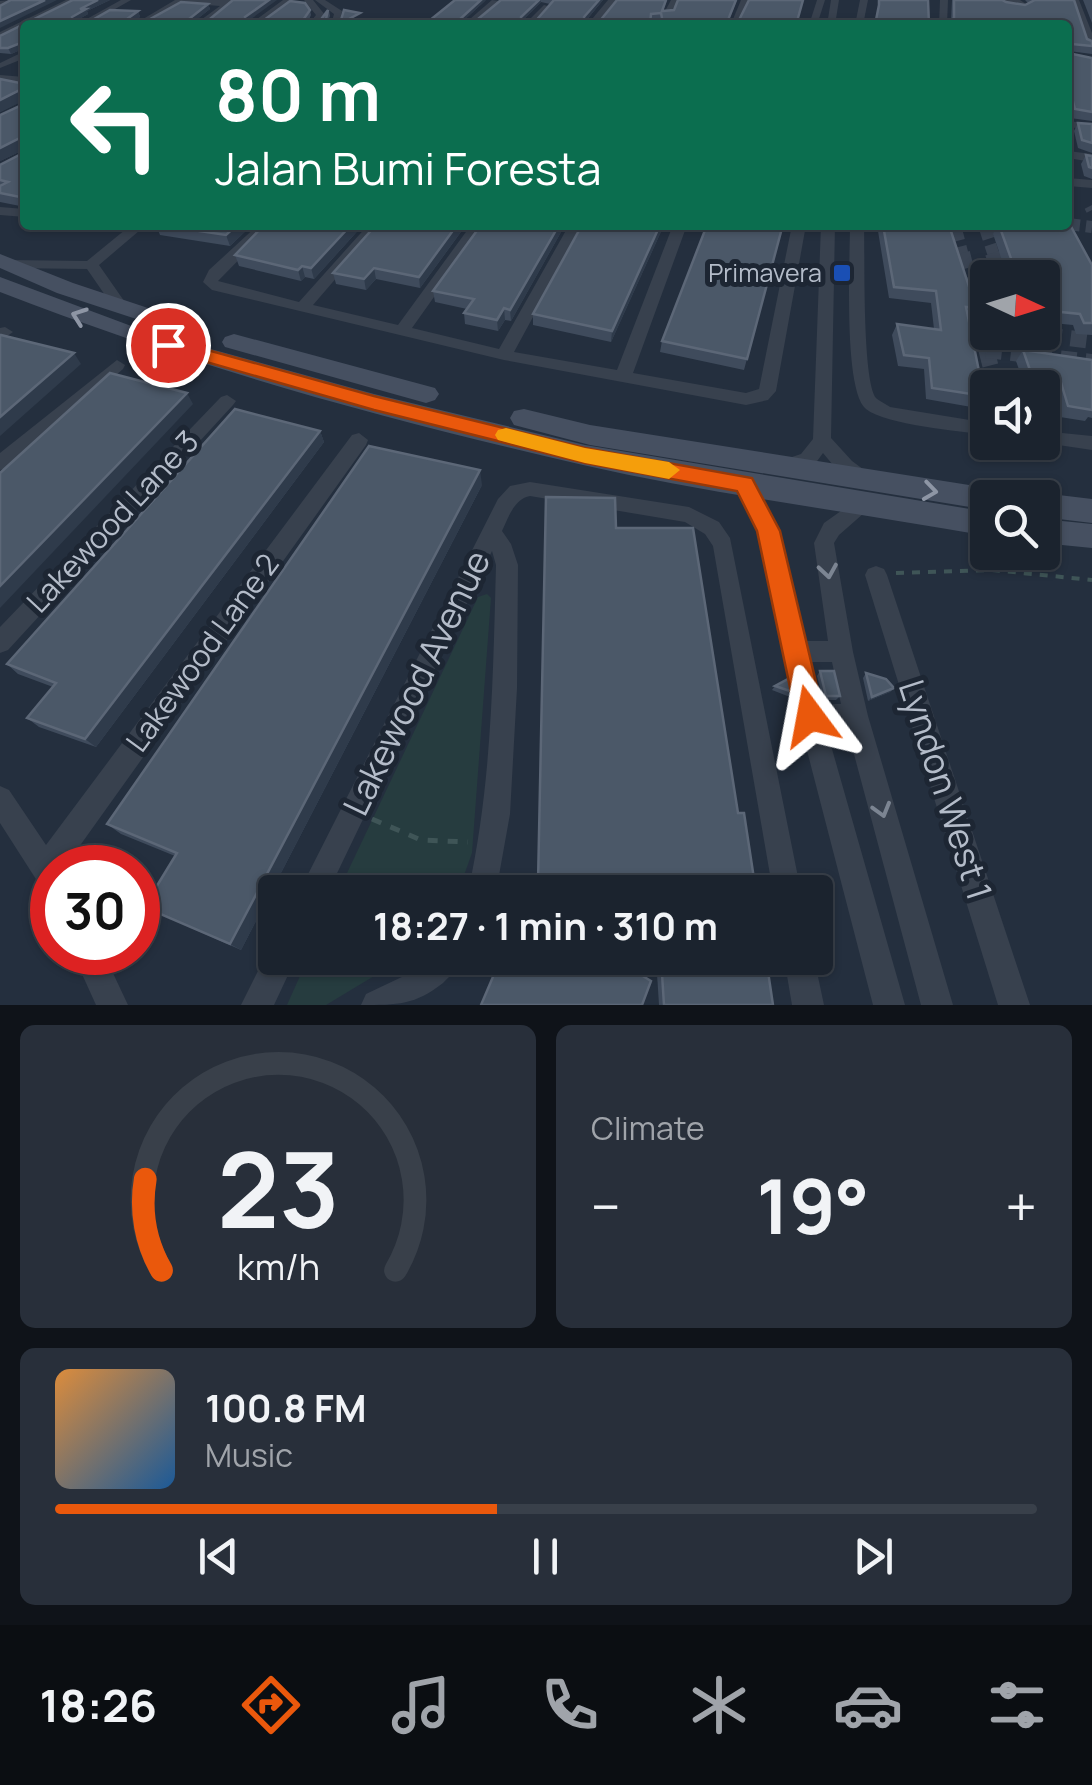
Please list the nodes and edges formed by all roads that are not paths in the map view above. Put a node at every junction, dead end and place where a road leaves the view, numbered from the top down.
1 (10, 0) edge
2 (73, 0) edge
3 (181, 0) edge
4 (289, 0) edge
5 (308, 0) edge
6 (319, 0) edge
7 (496, 0) edge
8 (612, 0) edge
9 (674, 0) edge
10 (1005, 0) edge
11 (1075, 0) edge
12 (232, 2) edge
13 (0, 4) edge
14 (129, 4) edge
15 (1014, 4) edge
16 (547, 7) edge
17 (148, 8) dead end
18 (164, 10) junction
19 (667, 11) edge
20 (32, 20) edge
21 (89, 20) edge
22 (146, 20) edge
23 (205, 20) edge
24 (260, 20) edge
25 (317, 20) edge
26 (339, 20) edge
27 (473, 20) edge
28 (533, 20) edge
29 (595, 20) edge
30 (1092, 45) edge
31 (134, 230) edge
32 (261, 230) edge
33 (371, 230) edge
34 (474, 230) edge
35 (573, 230) edge
36 (678, 230) edge
37 (797, 230) edge
38 (828, 230) edge
39 (857, 230) edge
40 (90, 265) junction
41 (3, 270) edge
42 (121, 308) junction
43 (302, 308) junction
44 (401, 332) junction
45 (504, 355) junction
46 (117, 364) dead end
47 (623, 377) junction
48 (380, 394) junction
49 (226, 402) dead end
50 (970, 426) edge
51 (1060, 439) edge
52 (359, 440) dead end
53 (822, 440) junction
54 (1092, 443) edge
55 (0, 463) edge
56 (781, 468) junction
57 (744, 484) junction
58 (868, 494) junction
59 (970, 498) edge
60 (1060, 507) edge
61 (1092, 511) edge
62 (970, 520) edge
63 (492, 533) junction
64 (1060, 533) edge
65 (1092, 536) edge
66 (876, 574) road end
67 (0, 643) edge
68 (795, 651) junction
69 (841, 652) junction
70 (810, 716) junction
71 (856, 716) junction
72 (0, 799) edge
73 (31, 845) edge
74 (71, 845) edge
75 (322, 875) edge
76 (486, 875) edge
77 (784, 875) edge
78 (98, 975) edge
79 (272, 975) edge
80 (428, 975) edge
81 (802, 975) edge
82 (112, 1005) edge
83 (257, 1005) edge
84 (376, 1005) edge
85 (808, 1005) edge
86 (889, 1005) edge
87 (937, 1005) edge
88 (1014, 1005) edge

1 - 13 street
2 - 20 street
3 - 12 street
3 - 18 street
4 - 24 street
5 - 25 street
6 - 26 street
7 - 27 street
8 - 29 street
9 - 19 street
10 - 15 street
11 - 30 street
12 - 23 street
14 - 21 street
16 - 28 street
17 - 18 street
18 - 22 street
31 - 40 street
32 - 43 street
33 - 43 street
34 - 44 street
35 - 45 street
36 - 47 street
37 - 47 street
38 - 53 street
39 - 50 street
40 - 41 street
40 - 42 street
41 - 42 main road
48 -> 41 main road
42 - 48 main road
43 - 44 street
44 - 45 street
45 - 47 street
46 - 55 street
48 - 56 main road
48 - 57 main road
49 - 67 street, Lakewood Lane 3
51 - 54 street
52 - 74 street, Lakewood Lane 2
53 - 56 street
53 - 58 street
56 - 58 main road
57 - 58 main road
57 - 68 street
58 -> 59 main road
58 - 62 main road
58 -> 69 street
60 - 61 main road
63 - 75 street, Lakewood Avenue
63 - 76 street, Lakewood Avenue
63 - 77 street
64 - 65 main road
66 - 88 street, Lyndon West 1
68 - 69 street
68 - 70 street
69 - 71 street
70 - 71 street
70 - 86 street
71 -> 87 street
72 - 73 street
78 - 82 street
79 - 83 street
80 - 84 street
81 - 85 street

